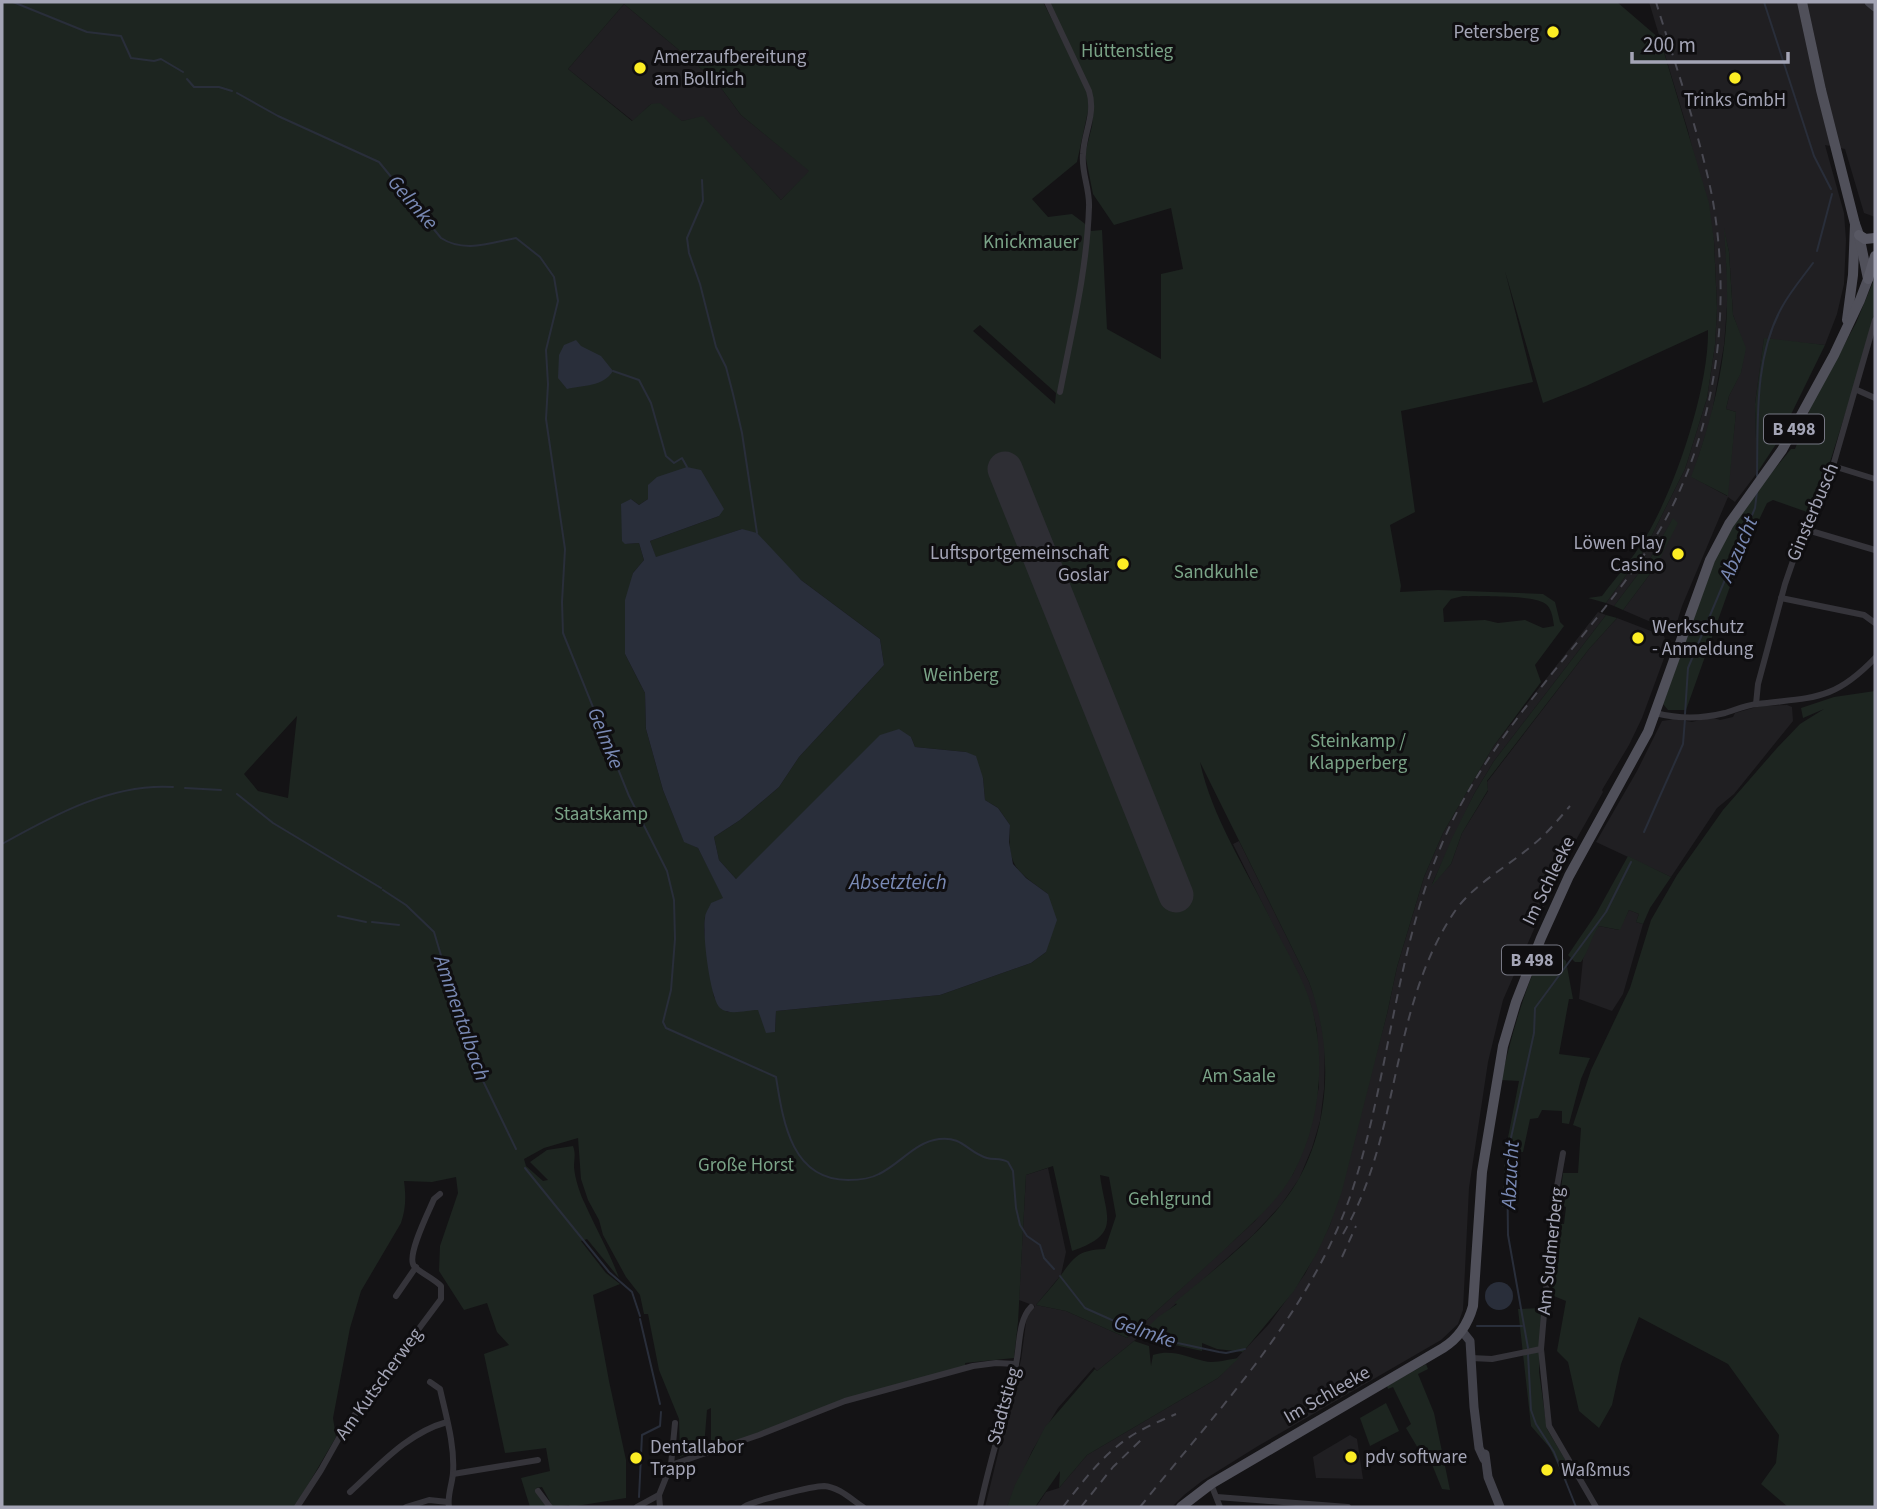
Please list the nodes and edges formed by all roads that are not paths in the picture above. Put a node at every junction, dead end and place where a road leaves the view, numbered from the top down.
1 (1047, 2) edge
2 (1802, 2) edge
3 (1869, 2) edge
4 (1875, 7) edge
5 (1855, 224) junction
6 (1859, 236) junction
7 (1875, 238) edge
8 (1875, 257) edge
9 (1868, 279) junction
10 (1875, 320) edge
11 (1846, 330) junction
12 (1857, 390) junction
13 (1060, 392) dead end
14 (1875, 397) edge
15 (1833, 466) junction
16 (1875, 479) edge
17 (1804, 530) junction
18 (1875, 550) edge
19 (1781, 598) junction
20 (1875, 623) edge
21 (1875, 658) edge
22 (1756, 704) junction
23 (1655, 713) junction
24 (1563, 1153) dead end
25 (440, 1194) dead end
26 (416, 1267) junction
27 (396, 1296) dead end
28 (1031, 1307) dead end
29 (1462, 1331) junction
30 (1538, 1350) junction
31 (1471, 1358) junction
32 (1016, 1364) junction
33 (430, 1382) dead end
34 (447, 1422) junction
35 (675, 1423) dead end
36 (538, 1460) dead end
37 (671, 1465) junction
38 (453, 1474) junction
39 (1211, 1483) junction
40 (538, 1491) dead end
41 (350, 1492) dead end
42 (659, 1495) junction
43 (1221, 1497) junction
44 (448, 1505) edge
45 (297, 1507) edge
46 (406, 1507) edge
47 (550, 1507) edge
48 (637, 1507) edge
49 (660, 1507) edge
50 (744, 1507) edge
51 (863, 1507) edge
52 (980, 1507) edge
53 (1181, 1507) edge
54 (1220, 1507) edge
55 (1348, 1507) edge
56 (1500, 1507) edge
57 (1595, 1507) edge

1 - 13 street
2 - 5 main road, Im Schleeke
3 - 4 main road
5 - 6 main road, Im Schleeke
5 - 11 main road, Im Schleeke
6 - 7 highway
6 - 9 main road, Im Schleeke
8 - 9 highway
9 - 11 main road, Im Schleeke / B 498
10 - 12 street, Ginsterbusch
11 - 23 main road, Im Schleeke / B 498
12 - 14 street
12 - 15 street, Ginsterbusch
15 - 16 street
15 - 17 street, Ginsterbusch
17 - 18 street
17 - 19 street, Ginsterbusch
19 - 20 street
19 - 22 street, Ginsterbusch
21 - 22 street
22 - 23 street
23 - 29 main road, Im Schleeke / B 498
24 - 30 street, Am Sudmerberg
25 - 26 street
26 - 27 street
26 - 45 street, Am Kutscherweg
28 - 32 street, Stadtstieg
29 - 31 main road
29 - 39 main road, Im Schleeke
30 - 31 street
30 - 57 street, Am Sudmerberg
31 - 56 main road
32 - 37 street
32 - 52 street, Stadtstieg
33 - 34 street
34 - 38 street
34 - 41 street
35 - 37 street
36 - 38 street
37 - 42 street
38 - 44 street
39 - 43 street
39 - 53 main road, Im Schleeke
40 - 47 street
42 - 48 street
42 - 49 street
43 - 54 street
43 - 55 street
44 - 46 street
50 - 51 street

